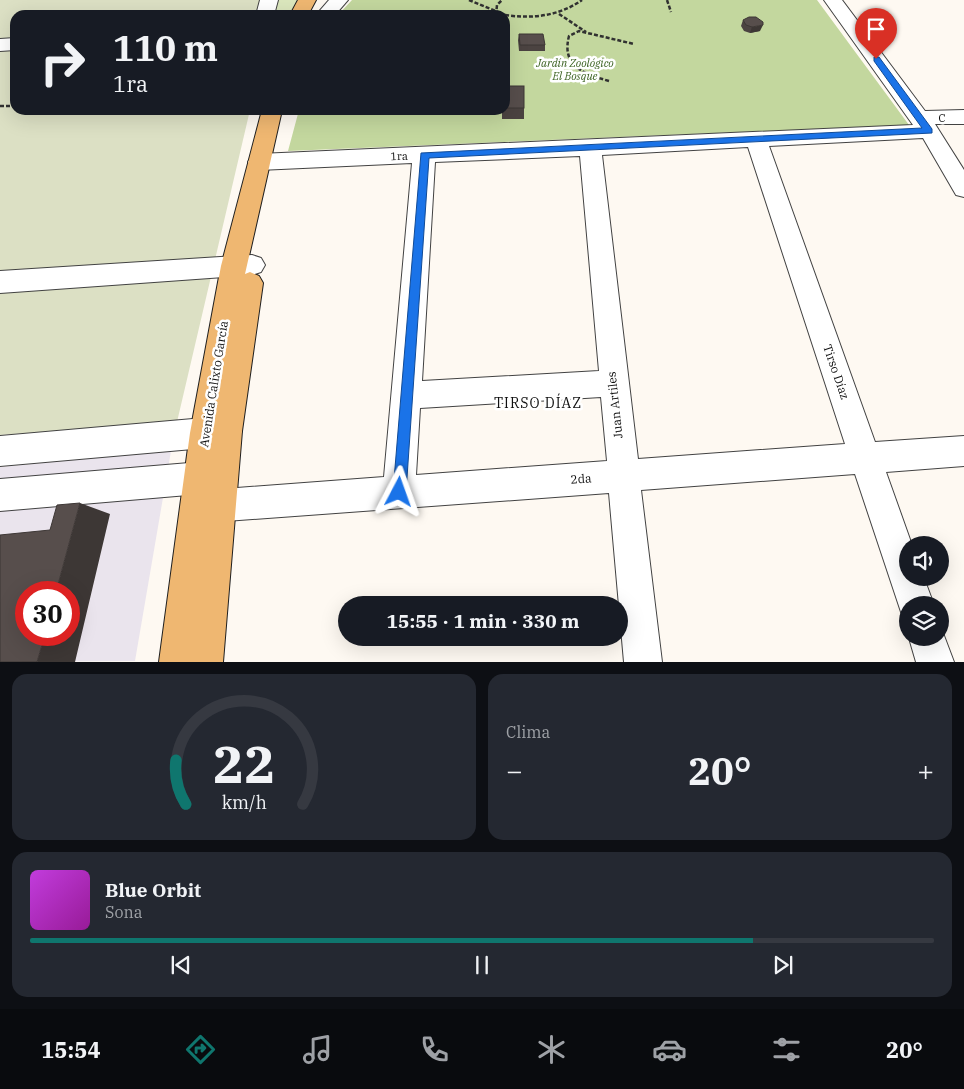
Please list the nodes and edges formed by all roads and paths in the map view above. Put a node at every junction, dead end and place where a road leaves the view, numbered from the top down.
1 (338, 0) edge
2 (469, 0) edge
3 (582, 0) edge
4 (667, 0) edge
5 (833, 0) edge
6 (329, 10) edge
7 (488, 10) edge
8 (671, 12) dead end
9 (559, 14) junction
10 (510, 15) edge
11 (586, 32) junction
12 (634, 44) dead end
13 (609, 81) dead end
14 (272, 115) edge
15 (290, 115) edge
16 (964, 117) edge
17 (924, 125) junction
18 (756, 140) junction
19 (590, 148) junction
20 (424, 155) junction
21 (269, 161) junction
22 (964, 189) edge
23 (243, 266) junction
24 (0, 282) edge
25 (613, 383) junction
26 (406, 395) junction
27 (216, 432) junction
28 (0, 451) edge
29 (964, 451) edge
30 (865, 458) junction
31 (623, 476) junction
32 (399, 492) junction
33 (0, 495) edge
34 (206, 497) junction
35 (913, 596) edge
36 (930, 646) edge
37 (178, 662) edge
38 (204, 662) edge
39 (642, 662) edge
40 (936, 662) edge

1 - 6 street
2 - 7 path
3 - 9 path
4 - 8 path
5 - 17 street
9 - 10 path
9 - 11 path
11 - 12 path
11 - 13 path
14 - 21 main road, Avenida Calixto García
15 - 21 main road, Avenida Calixto García
16 - 17 street, C
17 - 18 street, 1ra
17 - 22 street
18 - 19 street, 1ra
18 - 30 street, Tirso Díaz
19 - 20 street, 1ra
19 - 25 street, Juan Artiles
20 - 21 street, 1ra
20 - 26 street
21 - 23 main road, Avenida Calixto García
23 - 24 street
23 - 27 main road, Avenida Calixto García
25 - 26 street
25 - 31 street, Juan Artiles
26 - 32 street
27 - 28 street
27 - 34 main road, Avenida Calixto García
29 - 30 street, 2da
30 - 31 street, 2da
30 - 35 street, Tirso Díaz
31 - 32 street, 2da
31 - 39 street, Juan Artiles
32 - 34 street, 2da
33 - 34 street, 2da
34 - 37 main road, Avenida Calixto García
34 - 38 main road, Avenida Calixto García
36 - 40 street

